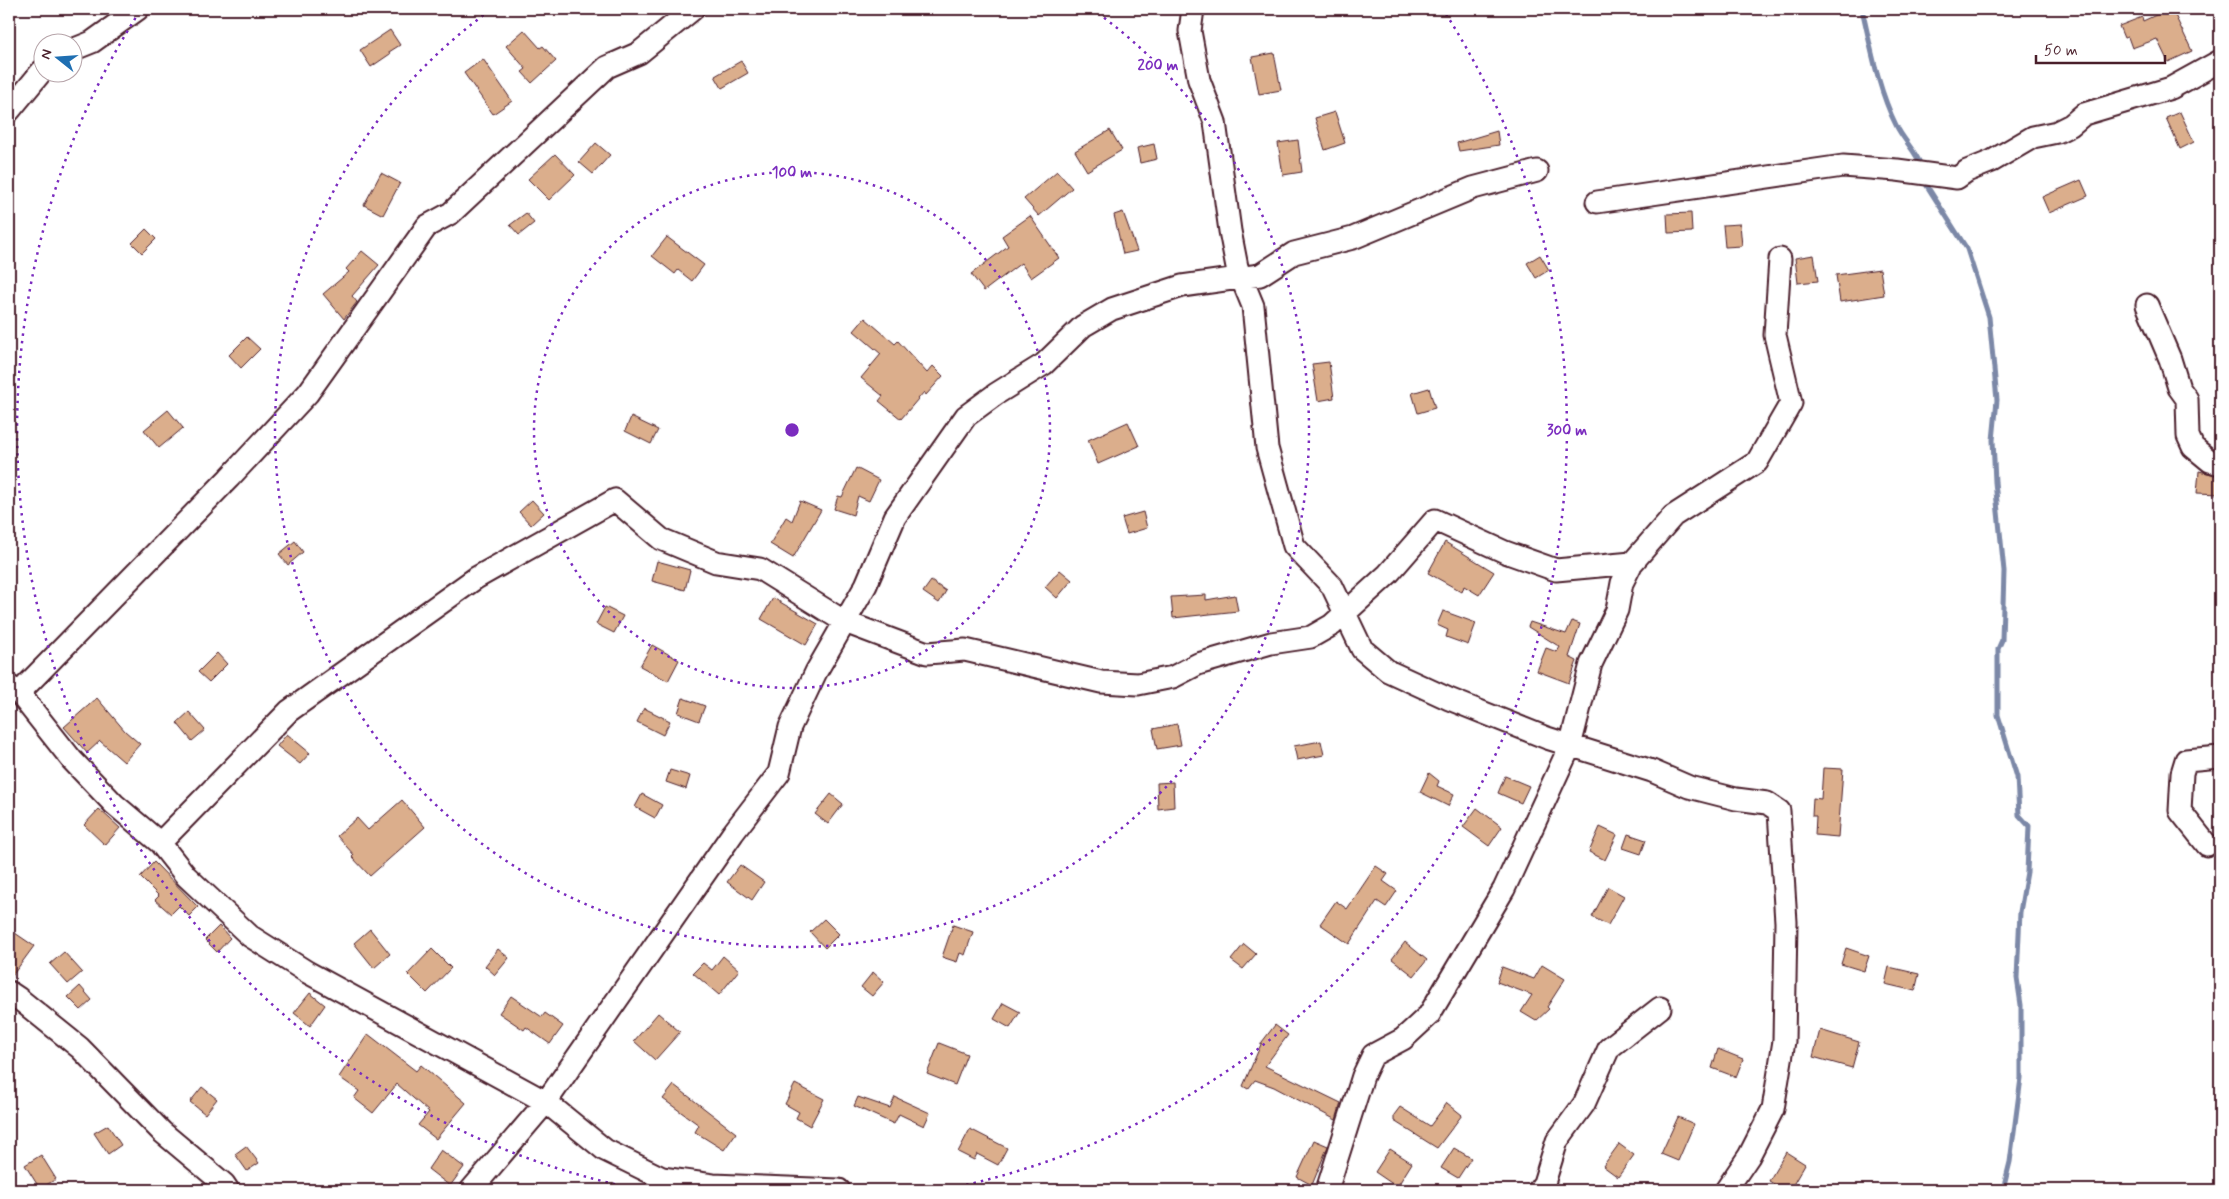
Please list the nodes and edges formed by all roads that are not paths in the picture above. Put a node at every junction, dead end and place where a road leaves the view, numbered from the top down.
1 (138, 9) edge
2 (693, 9) edge
3 (1193, 9) edge
4 (82, 46) edge
5 (2220, 61) edge
6 (33, 82) edge
7 (9, 111) edge
8 (1537, 171) dead end
9 (1597, 202) dead end
10 (1780, 259) dead end
11 (1241, 278) junction
12 (2147, 305) dead end
13 (2220, 464) edge
14 (1632, 563) junction
15 (1344, 614) junction
16 (845, 622) junction
17 (14, 689) edge
18 (1570, 746) junction
19 (2220, 757) edge
20 (160, 843) junction
21 (2207, 845) dead end
22 (9, 992) edge
23 (1660, 1008) dead end
24 (546, 1102) junction
25 (666, 1184) edge
26 (228, 1190) edge
27 (471, 1190) edge
28 (839, 1190) edge
29 (1328, 1190) edge
30 (1539, 1190) edge
31 (1726, 1190) edge

1 - 4 street
2 - 17 street
3 - 11 street
5 - 9 street
6 - 7 street
8 - 11 street
10 - 14 street
11 - 15 street
11 - 16 street
12 - 13 street
14 - 15 street
14 - 18 street
15 - 16 street
15 - 18 street
16 - 20 street
16 - 24 street
17 - 20 street
18 - 29 street
18 - 31 street
19 - 21 street
20 - 24 street
22 - 26 street
23 - 30 street
24 - 25 street
24 - 27 street
25 - 28 street

